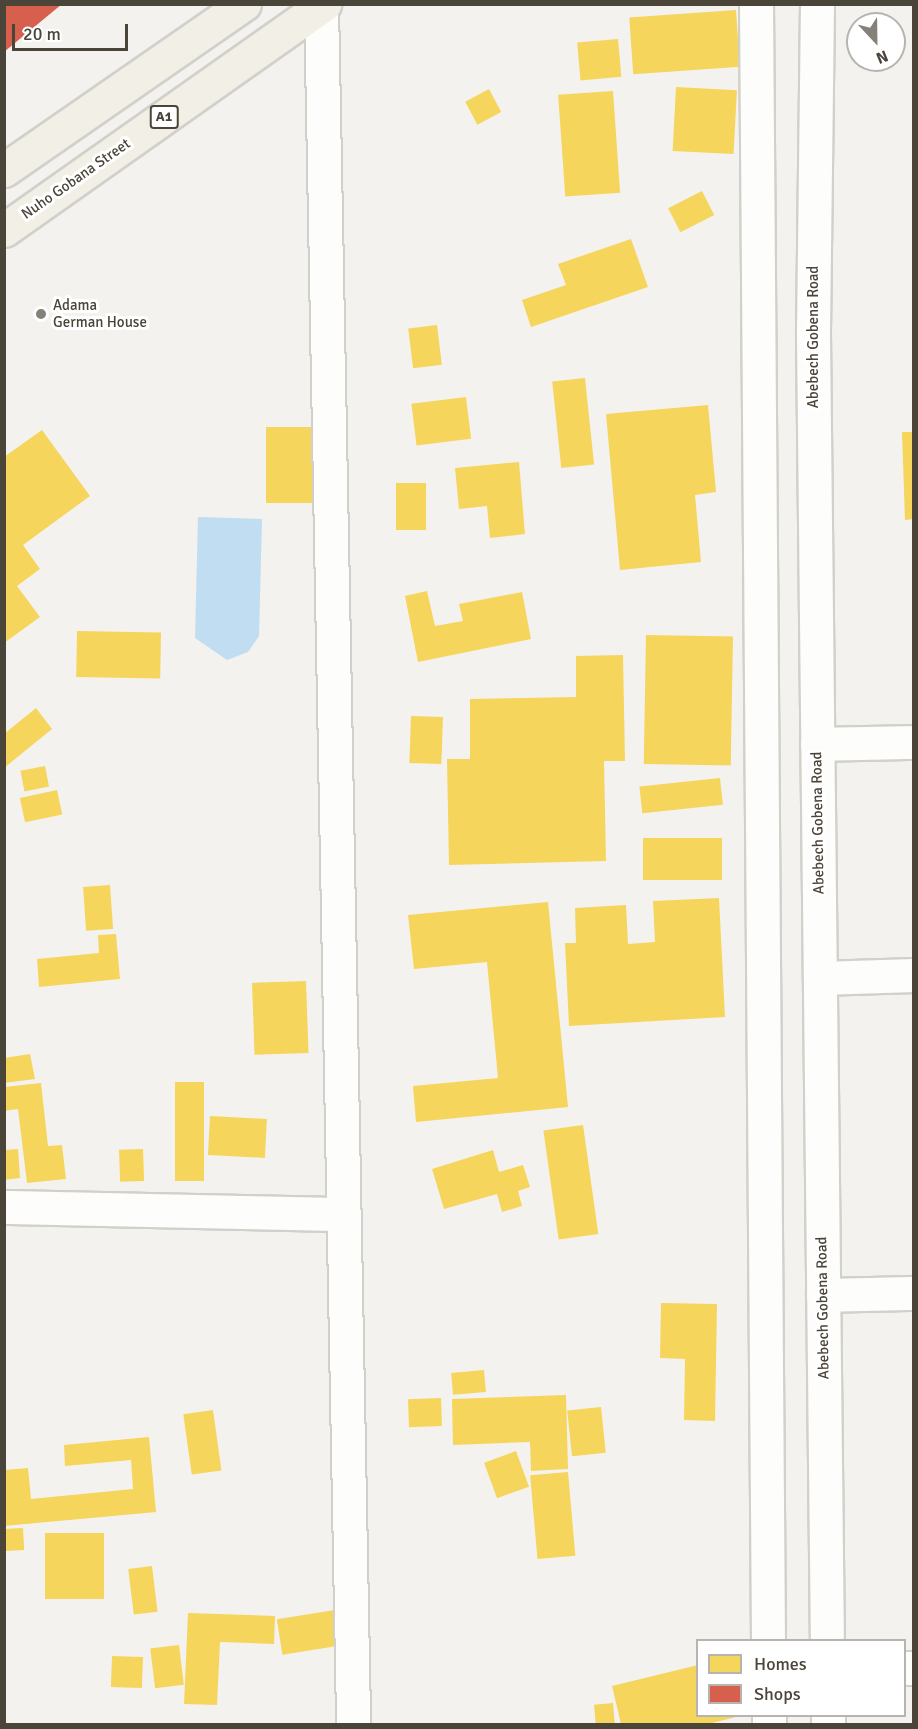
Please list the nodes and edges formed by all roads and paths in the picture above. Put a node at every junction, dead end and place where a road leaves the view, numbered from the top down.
1 (244, 4) edge
2 (756, 4) edge
3 (817, 4) edge
4 (322, 5) edge
5 (4, 170) edge
6 (4, 230) edge
7 (914, 742) edge
8 (817, 744) junction
9 (914, 975) edge
10 (820, 978) junction
11 (4, 1207) edge
12 (343, 1214) junction
13 (914, 1293) edge
14 (823, 1295) junction
15 (768, 1639) edge
16 (827, 1639) edge
17 (353, 1725) edge

1 - 5 main road
2 - 15 street
3 - 8 street, Abebech Gobena Road
4 - 6 main road, Nuho Gobana Street / A1
4 - 12 street
7 - 8 street
8 - 10 street, Abebech Gobena Road
9 - 10 street
10 - 14 street, Abebech Gobena Road
11 - 12 street
12 - 17 street
13 - 14 street
14 - 16 street, Abebech Gobena Road

